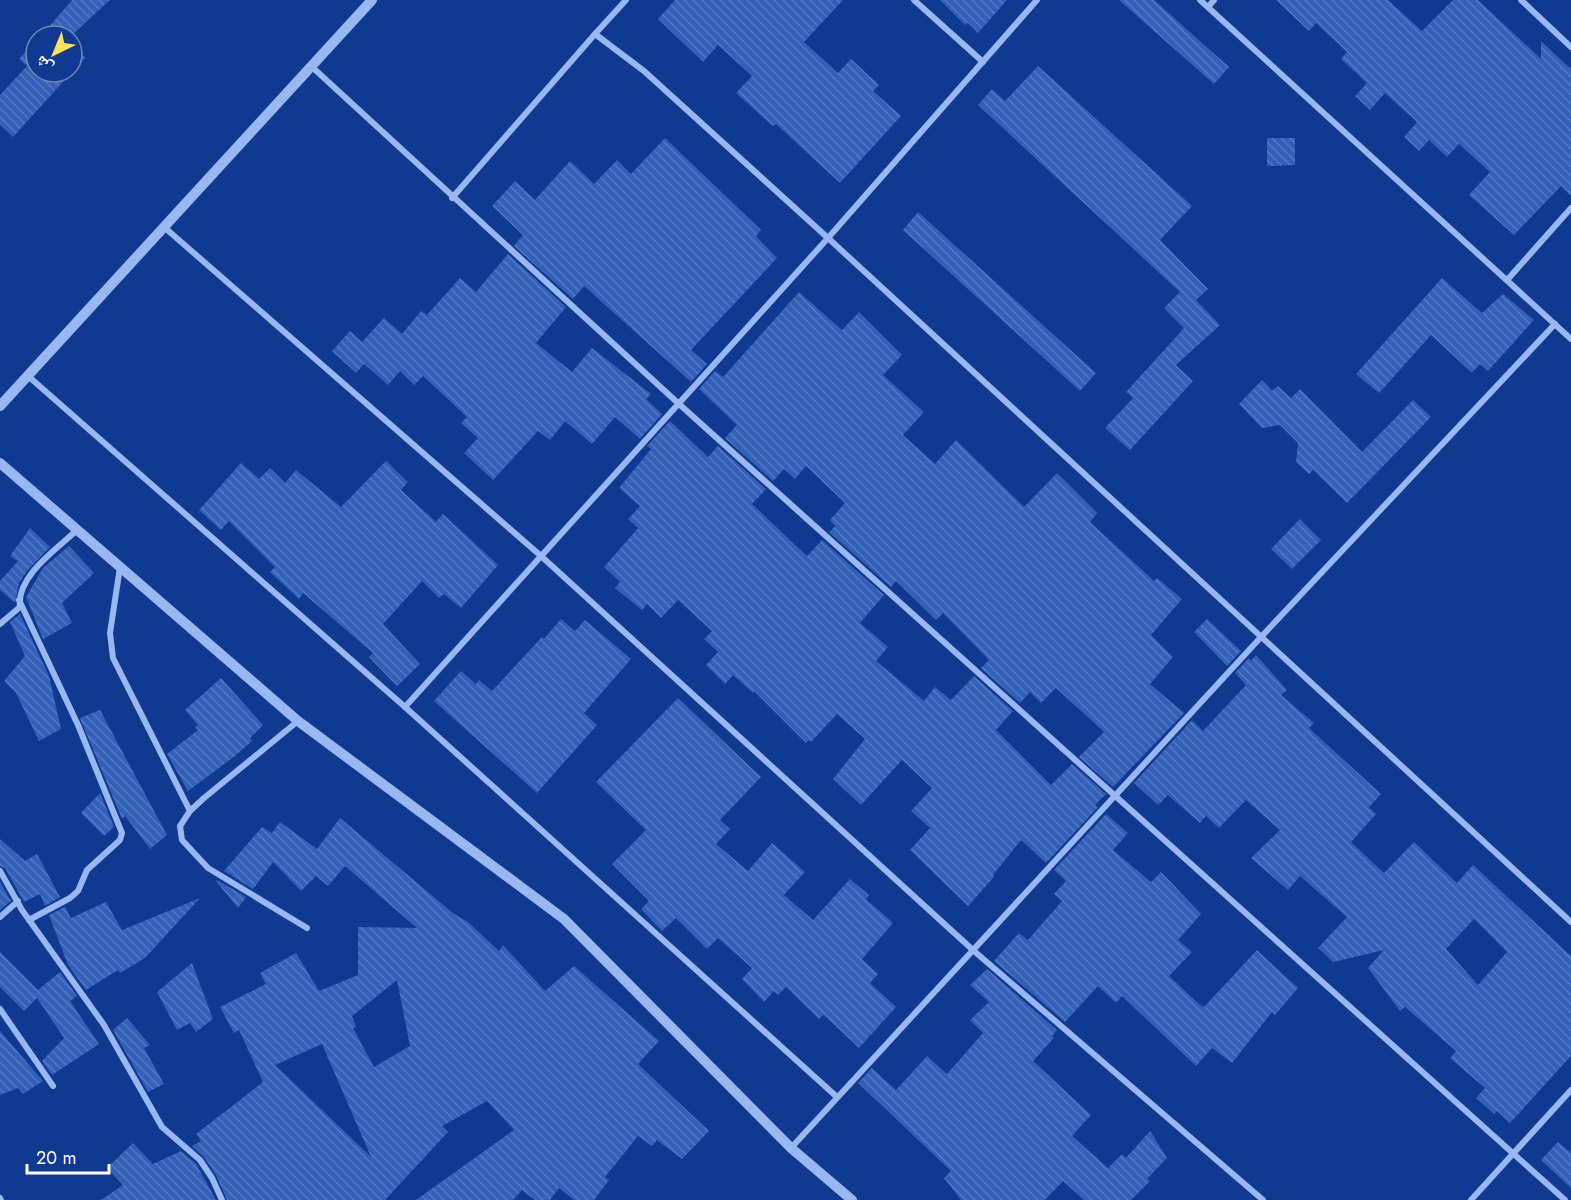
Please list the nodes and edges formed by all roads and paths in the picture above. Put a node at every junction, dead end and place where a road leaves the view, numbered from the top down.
1 (372, 0) edge
2 (626, 0) edge
3 (914, 0) edge
4 (1038, 0) edge
5 (1200, 0) edge
6 (1214, 0) edge
7 (1521, 0) edge
8 (1208, 7) junction
9 (595, 34) junction
10 (1571, 47) edge
11 (983, 62) junction
12 (311, 66) junction
13 (452, 198) junction
14 (1571, 208) edge
15 (164, 227) junction
16 (828, 238) junction
17 (1508, 279) junction
18 (1555, 324) junction
19 (1571, 339) edge
20 (28, 376) junction
21 (679, 404) junction
22 (0, 406) edge
23 (0, 463) edge
24 (77, 530) junction
25 (541, 556) junction
26 (120, 567) junction
27 (19, 600) junction
28 (0, 624) edge
29 (1261, 637) junction
30 (405, 707) junction
31 (298, 721) junction
32 (1116, 794) junction
33 (190, 811) junction
34 (0, 871) edge
35 (18, 901) junction
36 (0, 917) edge
37 (29, 920) junction
38 (1571, 922) edge
39 (308, 928) dead end
40 (974, 951) junction
41 (0, 1009) edge
42 (53, 1086) dead end
43 (1571, 1090) edge
44 (837, 1097) junction
45 (791, 1148) junction
46 (1513, 1153) junction
47 (222, 1200) edge
48 (852, 1200) edge
49 (1263, 1200) edge
50 (1471, 1200) edge
51 (1565, 1200) edge

1 - 12 street
2 - 9 street
3 - 11 street
4 - 11 street
5 - 8 street
6 - 8 street
7 - 10 street
8 - 17 street
9 - 13 street
9 - 16 street
11 - 16 street
12 - 13 street
12 - 15 street
13 - 21 street
14 - 17 street
15 - 20 street
15 - 25 street
16 - 21 street
16 - 29 street
17 - 18 street
18 - 19 street
18 - 29 street
20 - 22 street
20 - 30 street
21 - 25 street
21 - 32 street
23 - 24 street
24 - 26 street
24 - 27 street
25 - 30 street
25 - 40 street
26 - 31 street
26 - 33 street
27 - 28 street
27 - 37 street
29 - 32 street
29 - 38 street
30 - 44 street
31 - 33 street
31 - 45 street
32 - 40 street
32 - 46 street
33 - 39 street
34 - 35 street
35 - 36 street
35 - 37 street
37 - 47 street
40 - 44 street
40 - 49 street
41 - 42 street
43 - 46 street
44 - 45 street
45 - 48 street
46 - 50 street
46 - 51 street

